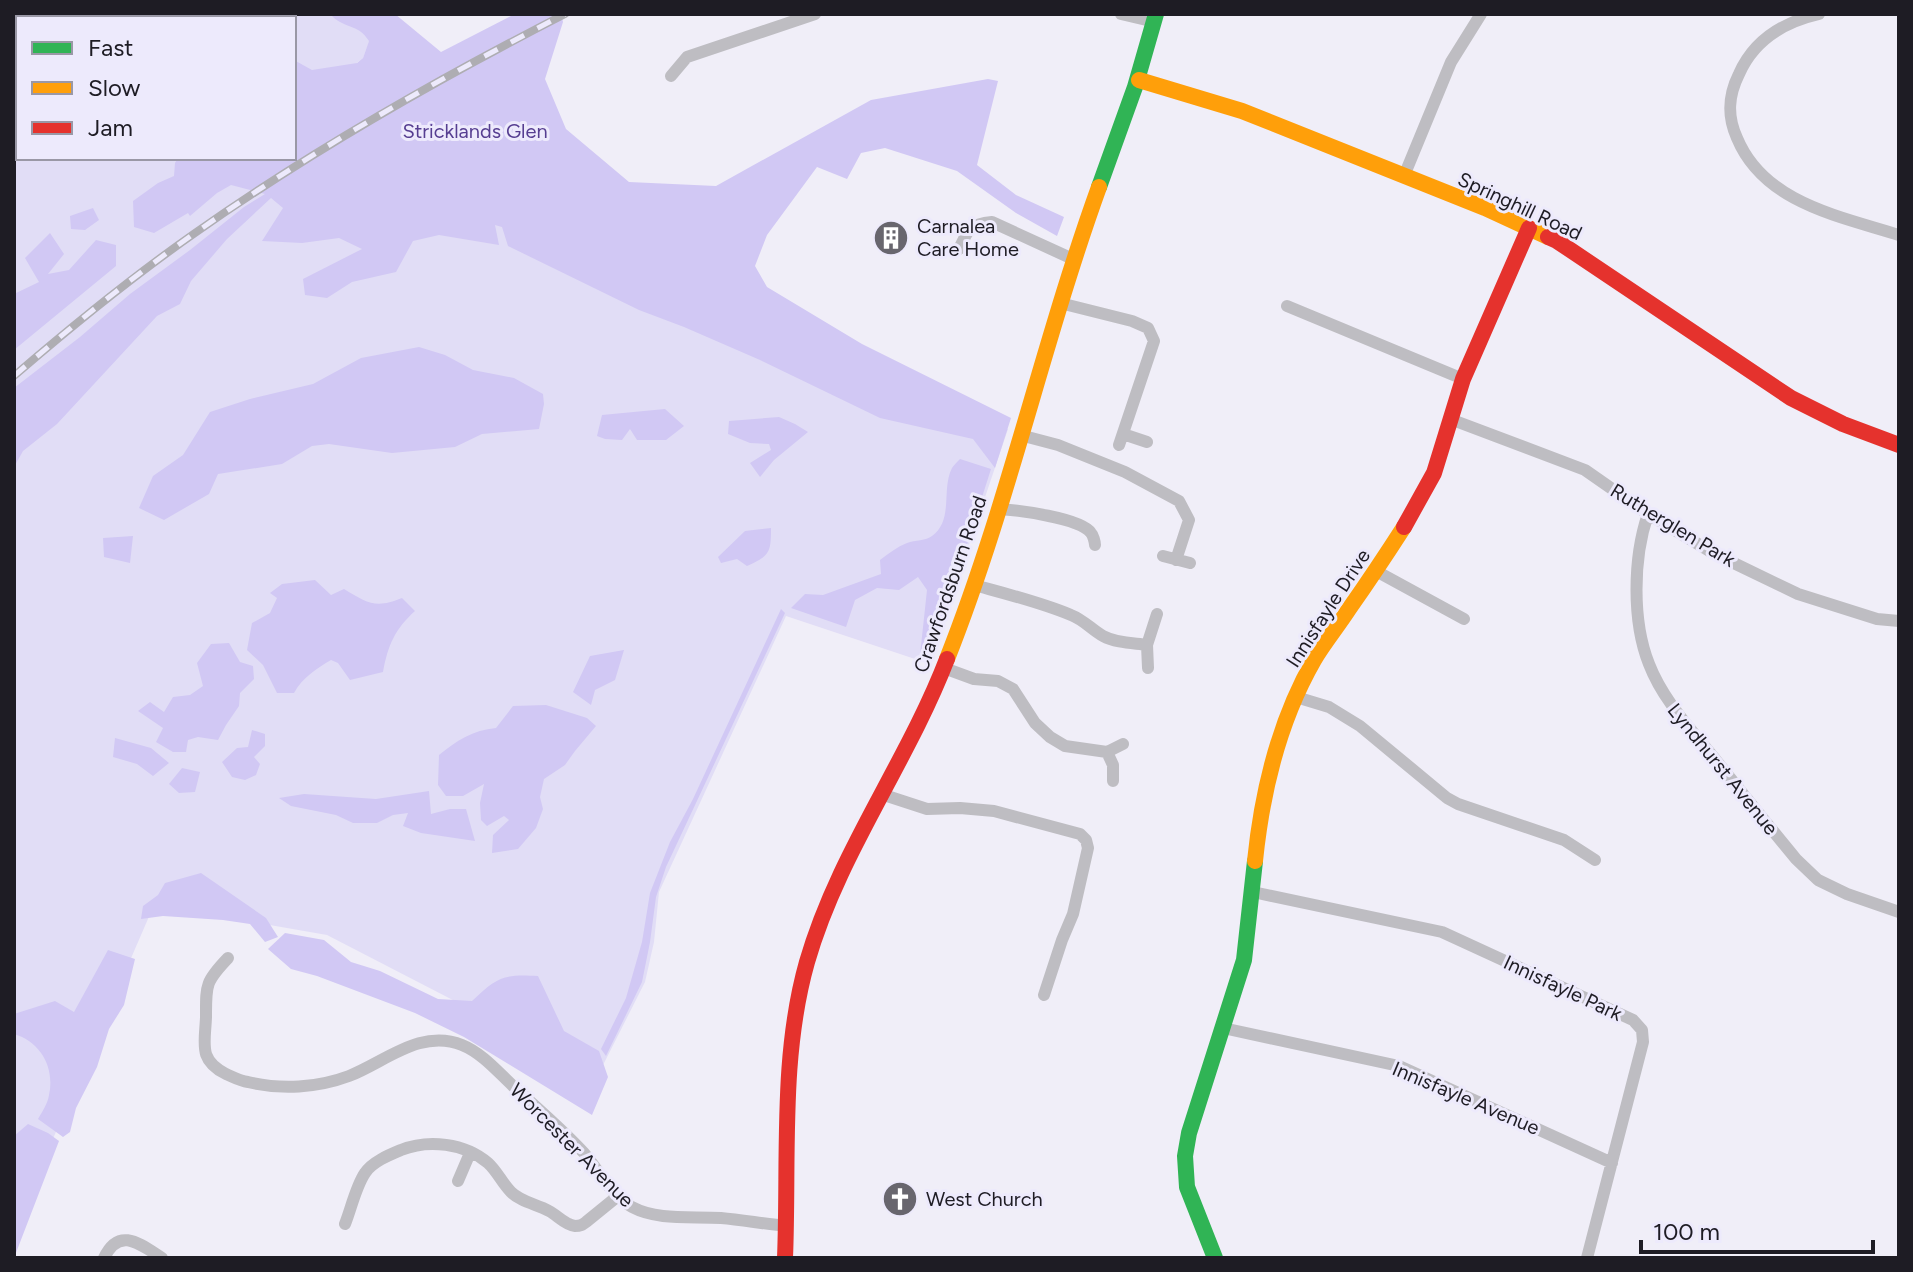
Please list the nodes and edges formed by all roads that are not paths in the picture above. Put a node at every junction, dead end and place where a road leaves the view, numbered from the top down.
1 (815, 14) edge
2 (1121, 14) edge
3 (1481, 14) edge
4 (1819, 14) edge
5 (1156, 18) edge
6 (671, 76) dead end
7 (1139, 80) junction
8 (1404, 176) junction
9 (1529, 228) junction
10 (1899, 235) edge
11 (959, 249) dead end
12 (1075, 260) junction
13 (1060, 303) junction
14 (1287, 306) dead end
15 (1463, 379) junction
16 (1450, 419) junction
17 (1020, 435) junction
18 (1147, 442) dead end
19 (1899, 445) edge
20 (998, 509) junction
21 (1648, 514) junction
22 (1095, 545) dead end
23 (1190, 563) dead end
24 (1376, 571) junction
25 (974, 585) junction
26 (1157, 614) dead end
27 (1464, 619) dead end
28 (1899, 621) edge
29 (1147, 645) junction
30 (944, 668) junction
31 (1148, 668) dead end
32 (1296, 697) junction
33 (1123, 744) dead end
34 (1107, 752) junction
35 (1113, 781) dead end
36 (881, 794) junction
37 (1595, 860) dead end
38 (1253, 892) junction
39 (1899, 912) edge
40 (228, 958) dead end
41 (1044, 995) dead end
42 (1223, 1028) junction
43 (470, 1153) junction
44 (1612, 1163) junction
45 (458, 1181) dead end
46 (618, 1196) junction
47 (345, 1224) dead end
48 (787, 1226) junction
49 (104, 1258) edge
50 (162, 1258) edge
51 (785, 1258) edge
52 (1215, 1258) edge
53 (1587, 1258) edge

1 - 6 street
2 - 5 street
3 - 8 street
4 - 10 street
5 - 7 street, Crawfordsburn Road
7 - 8 street, Springhill Road
7 - 12 street, Crawfordsburn Road
8 - 9 street, Springhill Road
9 - 15 street, Innisfayle Drive
9 - 19 street, Springhill Road
11 - 12 street
12 - 13 street, Crawfordsburn Road
13 - 17 street, Crawfordsburn Road
13 - 18 street
14 - 15 street
15 - 16 street, Innisfayle Drive
16 - 21 street, Rutherglen Park
16 - 24 street, Innisfayle Drive
17 - 20 street, Crawfordsburn Road
17 - 23 street
20 - 22 street
20 - 25 street, Crawfordsburn Road
21 - 28 street, Rutherglen Park
21 - 39 street, Lyndhurst Avenue
24 - 27 street
24 - 32 street, Innisfayle Drive
25 - 29 street
25 - 30 street, Crawfordsburn Road
26 - 29 street
29 - 31 street
30 - 34 street
30 - 36 street, Crawfordsburn Road
32 - 37 street
32 - 38 street, Innisfayle Drive
33 - 34 street
34 - 35 street
36 - 41 street
36 - 48 street, Crawfordsburn Road
38 - 42 street, Innisfayle Drive
38 - 44 street, Innisfayle Park
40 - 46 street, Worcester Avenue
42 - 44 street, Innisfayle Avenue
42 - 52 street, Innisfayle Drive
43 - 45 street
43 - 46 street
43 - 47 street
44 - 53 street, Innisfayle Park
46 - 48 street, Worcester Avenue
48 - 51 street, Crawfordsburn Road
49 - 50 street

